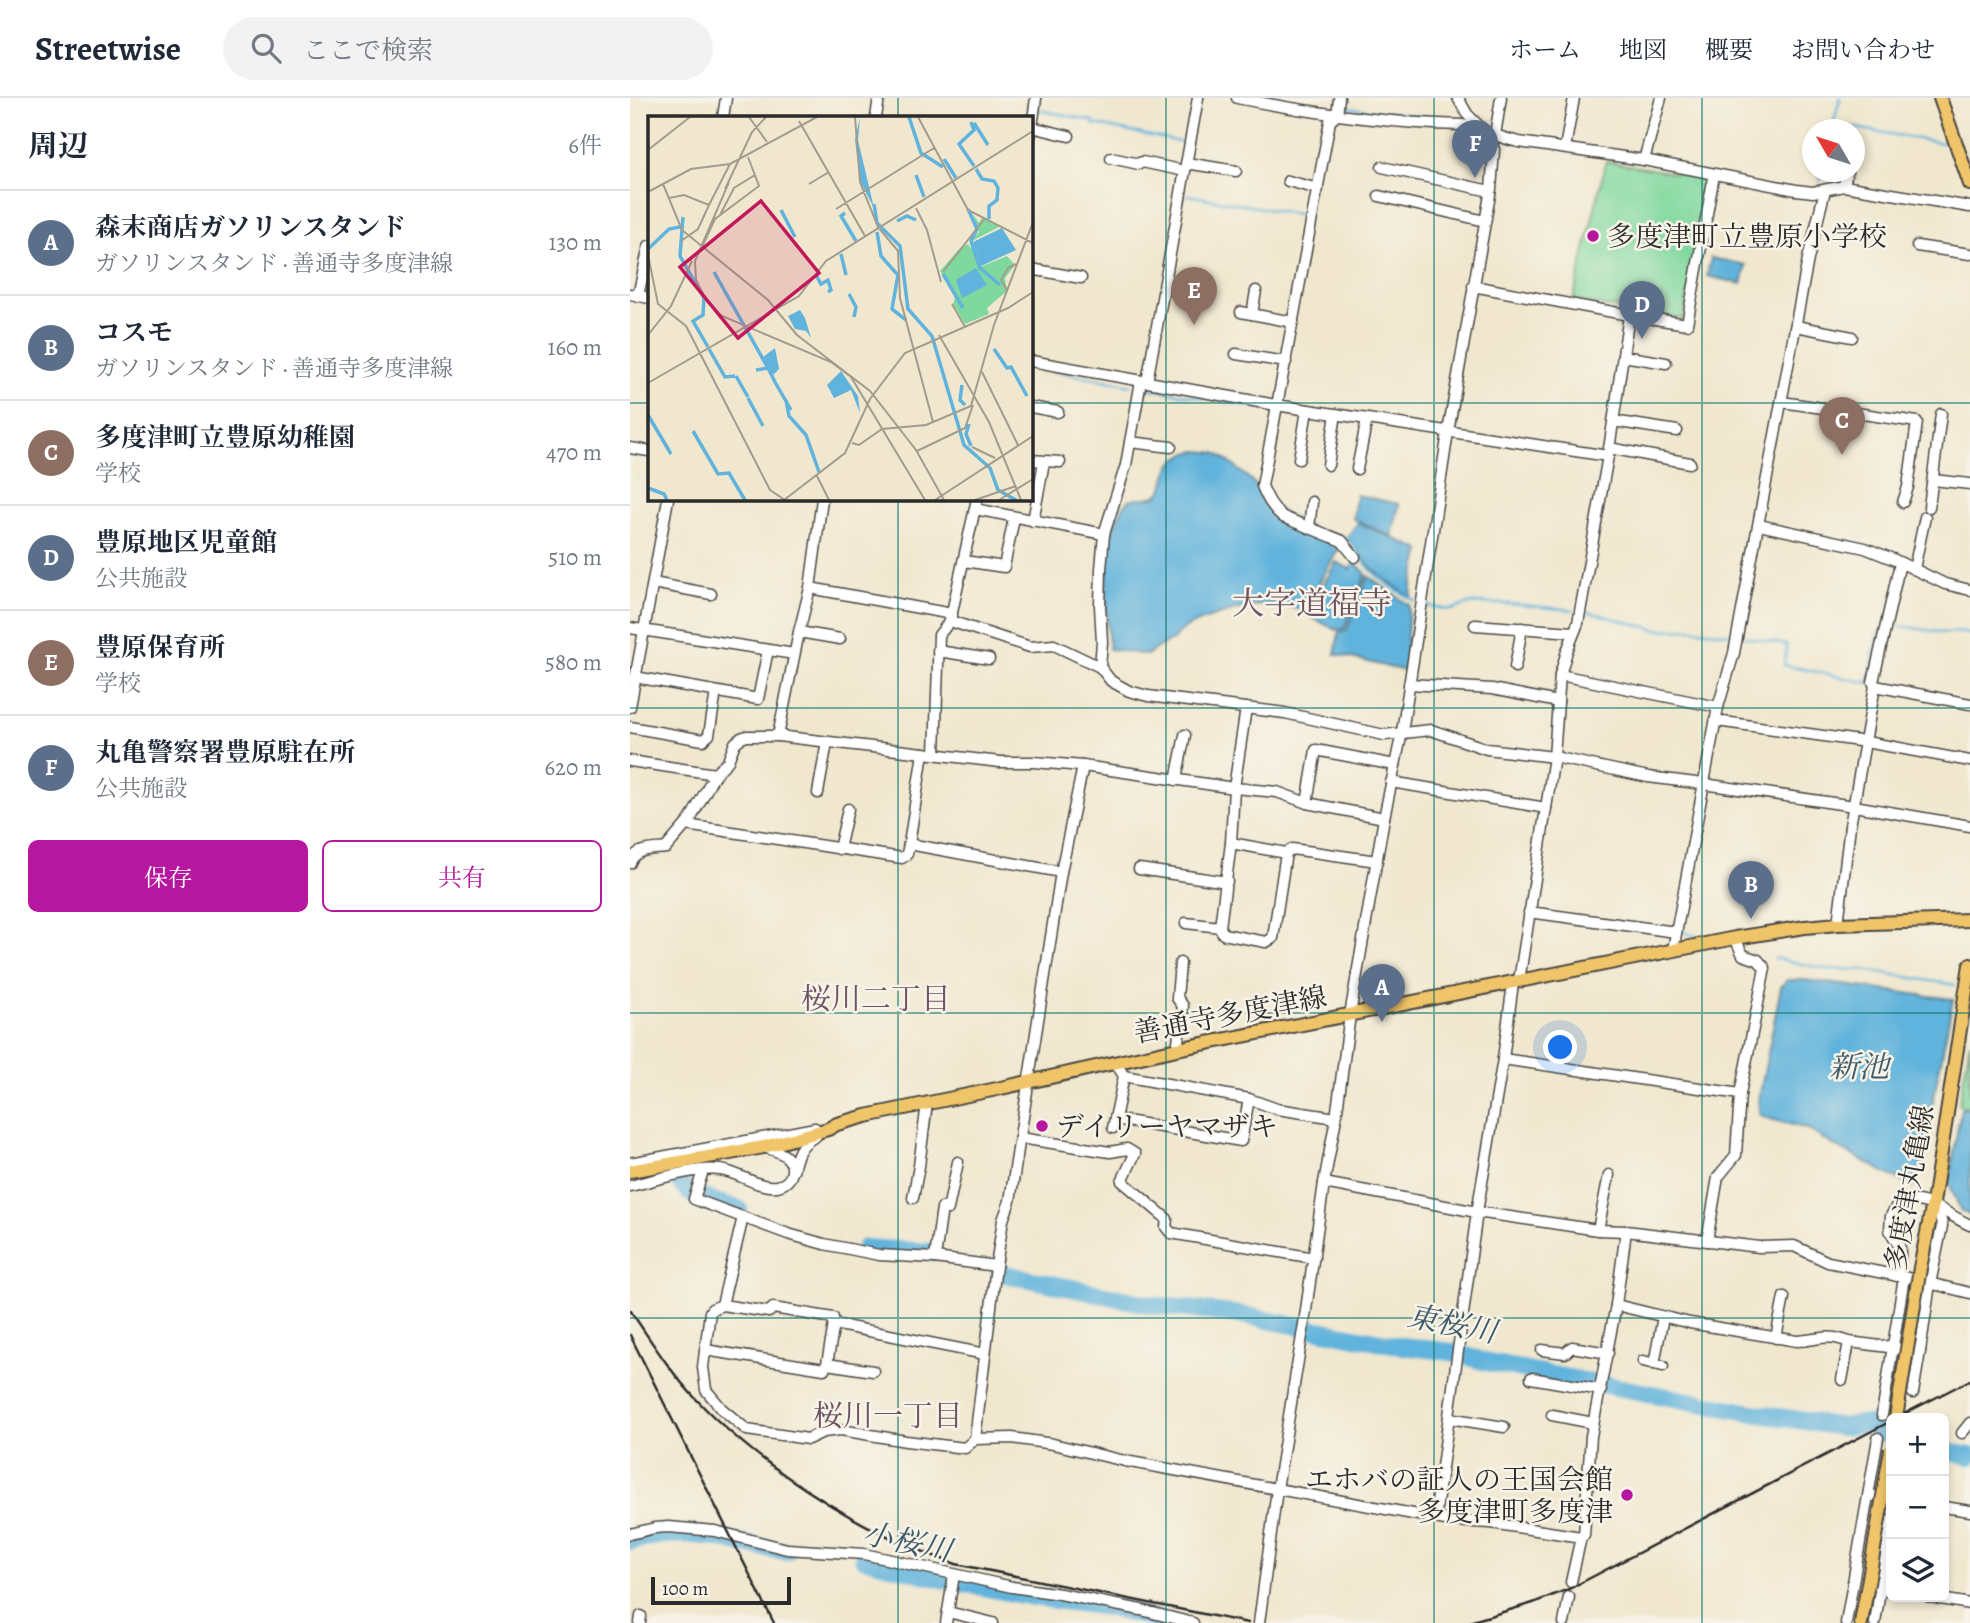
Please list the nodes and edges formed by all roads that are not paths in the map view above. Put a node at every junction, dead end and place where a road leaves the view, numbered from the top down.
1 (726, 98) edge
2 (878, 98) edge
3 (1036, 98) edge
4 (1198, 98) edge
5 (1237, 98) edge
6 (1339, 98) edge
7 (1458, 98) edge
8 (1501, 98) edge
9 (1574, 98) edge
10 (1661, 98) edge
11 (1940, 98) edge
12 (1337, 115) junction
13 (723, 116) edge
14 (877, 116) edge
15 (1032, 127) edge
16 (1483, 129) junction
17 (1495, 135) junction
18 (1069, 136) dead end
19 (1565, 148) junction
20 (1111, 158) dead end
21 (1644, 160) junction
22 (1382, 167) dead end
23 (1183, 168) junction
24 (1236, 172) dead end
25 (1714, 175) junction
26 (1288, 181) dead end
27 (1845, 182) edge
28 (1970, 184) edge
29 (1844, 186) junction
30 (1315, 188) junction
31 (1825, 190) junction
32 (1490, 191) junction
33 (1379, 196) dead end
34 (1970, 207) edge
35 (1485, 221) junction
36 (1917, 246) dead end
37 (648, 249) edge
38 (1970, 254) edge
39 (1032, 269) edge
40 (1081, 278) dead end
41 (1472, 286) junction
42 (1256, 292) dead end
43 (634, 295) edge
44 (1241, 312) dead end
45 (1252, 314) junction
46 (1629, 315) junction
47 (1290, 321) junction
48 (1796, 326) junction
49 (1852, 337) dead end
50 (1236, 354) dead end
51 (1623, 356) junction
52 (1032, 361) edge
53 (1286, 362) junction
54 (1666, 363) dead end
55 (1144, 382) junction
56 (1782, 402) junction
57 (1276, 405) junction
58 (1032, 407) edge
59 (1307, 410) junction
60 (1058, 412) dead end
61 (1336, 414) junction
62 (1941, 414) dead end
63 (1367, 419) junction
64 (1613, 421) junction
65 (1677, 431) dead end
66 (1448, 432) junction
67 (1130, 442) junction
68 (1171, 447) dead end
69 (630, 448) edge
70 (648, 451) edge
71 (1608, 452) junction
72 (1299, 459) dead end
73 (1032, 460) edge
74 (1044, 462) junction
75 (1060, 462) dead end
76 (1690, 463) dead end
77 (1328, 465) dead end
78 (1357, 469) dead end
79 (1933, 480) junction
80 (1970, 484) edge
81 (668, 500) edge
82 (822, 500) edge
83 (1312, 502) dead end
84 (1903, 502) dead end
85 (976, 504) edge
86 (1014, 518) junction
87 (1033, 521) junction
88 (1759, 525) junction
89 (1309, 528) junction
90 (1104, 534) junction
91 (1356, 557) dead end
92 (964, 561) junction
93 (1900, 563) junction
94 (1914, 569) junction
95 (653, 583) junction
96 (810, 588) junction
97 (1970, 590) edge
98 (711, 594) dead end
99 (951, 618) junction
100 (1475, 625) dead end
101 (630, 628) edge
102 (1522, 628) junction
103 (644, 630) junction
104 (799, 632) junction
105 (1574, 632) junction
106 (840, 639) dead end
107 (768, 650) junction
108 (938, 651) junction
109 (794, 654) junction
110 (989, 659) dead end
111 (634, 662) edge
112 (1100, 667) junction
113 (1515, 667) dead end
114 (1560, 675) junction
115 (635, 677) junction
116 (1409, 684) junction
117 (1875, 686) junction
118 (716, 692) junction
119 (1558, 702) junction
120 (1970, 704) edge
121 (630, 707) edge
122 (1718, 707) junction
123 (1246, 708) junction
124 (1717, 721) junction
125 (630, 727) edge
126 (1402, 732) junction
127 (1185, 735) dead end
128 (778, 736) junction
129 (827, 742) junction
130 (1866, 742) junction
131 (923, 754) junction
132 (934, 754) junction
133 (1554, 757) junction
134 (630, 761) edge
135 (1970, 761) edge
136 (1395, 765) junction
137 (1083, 766) junction
138 (715, 774) junction
139 (1176, 779) junction
140 (1391, 782) junction
141 (1704, 784) junction
142 (1234, 788) junction
143 (818, 793) dead end
144 (1307, 803) junction
145 (1854, 806) junction
146 (1546, 808) junction
147 (848, 809) dead end
148 (1384, 818) junction
149 (686, 825) junction
150 (1970, 826) edge
151 (1231, 843) junction
152 (909, 844) junction
153 (839, 849) junction
154 (1286, 853) junction
155 (631, 859) edge
156 (1377, 861) junction
157 (1139, 869) dead end
158 (1061, 872) junction
159 (1227, 882) junction
160 (1529, 912) junction
161 (1970, 920) edge
162 (1186, 923) dead end
163 (1838, 924) junction
164 (1220, 927) junction
165 (1676, 932) junction
166 (1735, 938) junction
167 (1674, 950) junction
168 (1180, 963) dead end
169 (1970, 965) edge
170 (1516, 982) junction
171 (1350, 1015) junction
172 (1177, 1049) junction
173 (1503, 1059) junction
174 (1115, 1062) junction
175 (1124, 1076) junction
176 (1028, 1081) junction
177 (1740, 1094) junction
178 (1249, 1099) junction
179 (927, 1103) junction
180 (1336, 1118) junction
181 (832, 1127) junction
182 (1020, 1138) junction
183 (764, 1147) junction
184 (958, 1162) dead end
185 (630, 1163) edge
186 (630, 1171) edge
187 (703, 1171) junction
188 (793, 1171) junction
189 (1609, 1175) dead end
190 (1324, 1183) junction
191 (630, 1186) edge
192 (913, 1198) dead end
193 (1933, 1203) junction
194 (1477, 1212) junction
195 (743, 1217) junction
196 (1970, 1225) edge
197 (1598, 1230) junction
198 (1626, 1231) junction
199 (1707, 1241) junction
200 (935, 1258) junction
201 (1314, 1258) junction
202 (996, 1266) junction
203 (1901, 1277) junction
204 (1930, 1284) junction
205 (1970, 1293) edge
206 (1784, 1297) dead end
207 (722, 1305) junction
208 (1616, 1305) junction
209 (1663, 1317) junction
210 (834, 1324) junction
211 (1776, 1338) junction
212 (1849, 1342) junction
213 (1892, 1347) junction
214 (705, 1350) junction
215 (1542, 1350) dead end
216 (1920, 1351) junction
217 (1608, 1353) junction
218 (985, 1354) junction
219 (1643, 1361) dead end
220 (827, 1364) junction
221 (873, 1371) dead end
222 (1531, 1378) dead end
223 (1842, 1380) dead end
224 (1602, 1385) junction
225 (1913, 1393) dead end
226 (1897, 1413) edge
227 (1552, 1415) dead end
228 (1882, 1415) dead end
229 (1449, 1418) junction
230 (1594, 1423) junction
231 (1970, 1423) edge
232 (1504, 1427) dead end
233 (1962, 1433) dead end
234 (1878, 1438) dead end
235 (975, 1439) junction
236 (1886, 1476) edge
237 (1277, 1489) junction
238 (1868, 1495) junction
239 (1886, 1498) edge
240 (1949, 1508) edge
241 (1970, 1511) edge
242 (1435, 1518) junction
243 (630, 1534) edge
244 (1580, 1537) junction
245 (1888, 1539) edge
246 (953, 1581) junction
247 (1571, 1582) dead end
248 (1880, 1588) junction
249 (1886, 1589) edge
250 (1569, 1597) dead end
251 (1949, 1600) edge
252 (1970, 1604) edge
253 (947, 1618) edge
254 (993, 1623) edge
255 (1192, 1623) edge
256 (1259, 1623) edge
257 (1564, 1623) edge
258 (1846, 1623) edge
259 (1861, 1623) edge
260 (1874, 1623) edge

1 - 13 street
2 - 14 street
3 - 15 street
4 - 23 street
5 - 12 street
6 - 12 street
7 - 16 street
8 - 17 street
9 - 19 street
10 - 21 street
11 - 28 main road
12 - 16 street
12 - 30 street
15 - 18 street
16 - 17 street
16 - 32 street
17 - 19 street
19 - 21 street
20 - 23 street
21 - 25 street
22 - 32 street
23 - 24 street
23 - 55 street
25 - 31 street
25 - 46 street
26 - 30 street
27 - 29 street
29 - 31 street
29 - 34 street
30 - 47 street
31 - 48 street
32 - 35 street
33 - 35 street
35 - 41 street
36 - 38 street
37 - 43 street
39 - 40 street
41 - 46 street
41 - 66 street
42 - 45 street
44 - 45 street
45 - 47 street
46 - 51 street
47 - 53 street
48 - 49 street
48 - 56 street
50 - 53 street
51 - 54 street
51 - 64 street
52 - 55 street
53 - 57 street
55 - 57 street
55 - 67 street
56 - 84 street
56 - 88 street
57 - 59 street
57 - 89 street
58 - 60 street
59 - 61 street
59 - 72 street
61 - 63 street
61 - 77 street
62 - 79 street
63 - 66 street
63 - 78 street
64 - 65 street
64 - 71 street
66 - 71 street
66 - 116 street
67 - 68 street
67 - 90 street
69 - 70 street
71 - 76 street
71 - 105 street
73 - 74 street
74 - 75 street
74 - 87 street
79 - 80 street
79 - 94 street
81 - 95 street
82 - 96 street
83 - 89 street
85 - 86 street
85 - 92 street
86 - 87 street
86 - 92 street
87 - 90 street
88 - 93 street
88 - 122 street
89 - 91 street
90 - 112 street
92 - 99 street
93 - 94 street
93 - 117 street
94 - 97 street
95 - 98 street
95 - 103 street
96 - 99 street
96 - 104 street
99 - 108 street
99 - 112 street
100 - 102 street
101 - 103 street
102 - 105 street
102 - 113 street
103 - 107 street
103 - 111 street
104 - 106 street
104 - 109 street
105 - 114 street
107 - 109 street
107 - 118 street
108 - 110 street
108 - 132 street
109 - 128 street
111 - 115 street
112 - 123 street
114 - 119 street
114 - 122 street
115 - 118 street
115 - 121 street
116 - 119 street
116 - 126 street
117 - 120 street
117 - 130 street
118 - 125 street
119 - 133 street
122 - 124 street
123 - 126 street
123 - 142 street
124 - 130 street
124 - 141 street
126 - 133 street
126 - 136 street
127 - 139 street
128 - 129 street
128 - 138 street
129 - 131 street
129 - 143 street
130 - 135 street
130 - 145 street
131 - 132 street
131 - 152 street
132 - 137 street
133 - 141 street
133 - 146 street
134 - 138 street
136 - 140 street
136 - 144 street
137 - 139 street
137 - 158 street
138 - 149 street
139 - 142 street
140 - 146 street
140 - 148 street
141 - 145 street
141 - 165 street
142 - 144 street
142 - 151 street
144 - 148 street
145 - 150 street
145 - 163 street
146 - 160 street
147 - 153 street
148 - 156 street
149 - 153 street
149 - 155 street
151 - 154 street
151 - 159 street
152 - 153 street
152 - 158 street
154 - 156 street
154 - 164 street
156 - 171 street
157 - 159 street
158 - 176 street
159 - 164 street
160 - 165 street
160 - 170 street
161 - 163 main road, 善通寺多度津線
162 - 164 street
163 - 166 main road, 善通寺多度津線
165 - 167 street
166 - 167 main road, 善通寺多度津線
166 - 177 street
167 - 170 main road, 善通寺多度津線
168 - 172 street
169 - 193 main road, 多度津丸亀線
170 - 171 main road, 善通寺多度津線
170 - 173 street
171 - 172 main road, 善通寺多度津線
171 - 180 street
172 - 174 main road, 善通寺多度津線
173 - 177 street
173 - 194 street
174 - 175 street
174 - 176 main road, 善通寺多度津線
175 - 178 street
175 - 178 street
176 - 179 main road, 善通寺多度津線
176 - 182 street
177 - 199 street
178 - 180 street
179 - 181 main road, 善通寺多度津線
179 - 192 street
180 - 190 street
181 - 183 main road, 善通寺多度津線
181 - 185 street
181 - 188 street
182 - 201 street
182 - 202 street
183 - 186 main road, 善通寺多度津線
183 - 188 street
184 - 200 street
187 - 188 street
187 - 191 street
187 - 195 street
189 - 197 street
190 - 194 street
190 - 201 street
193 - 196 street
193 - 203 street
193 - 204 street
193 - 226 main road, 多度津丸亀線, bridge
194 - 197 street
194 - 229 street
195 - 200 street
195 - 207 street
197 - 198 street
198 - 199 street
198 - 208 street
199 - 203 street
200 - 202 street
201 - 237 street
202 - 218 street
203 - 204 street
203 - 213 street
204 - 205 street
204 - 216 street
206 - 211 street
207 - 210 street
207 - 214 street
208 - 209 street
208 - 217 street
209 - 211 street
209 - 219 street
210 - 218 street
210 - 220 street
211 - 212 street
212 - 213 street
212 - 223 street
213 - 216 street
213 - 228 street
214 - 220 street
214 - 235 street
215 - 217 street
216 - 225 street
217 - 224 street
218 - 235 street
220 - 221 street
222 - 224 street
224 - 230 street
227 - 230 street
229 - 232 street
229 - 242 street
230 - 244 street
231 - 233 street
234 - 238 street
235 - 237 street
236 - 259 main road, bridge
237 - 242 street
237 - 256 street
238 - 239 street
238 - 258 street
240 - 241 street
242 - 244 street
243 - 246 street
244 - 247 street
245 - 248 street
246 - 253 street
246 - 255 street
248 - 249 street
248 - 260 street
250 - 257 street
251 - 252 street
253 - 254 street

